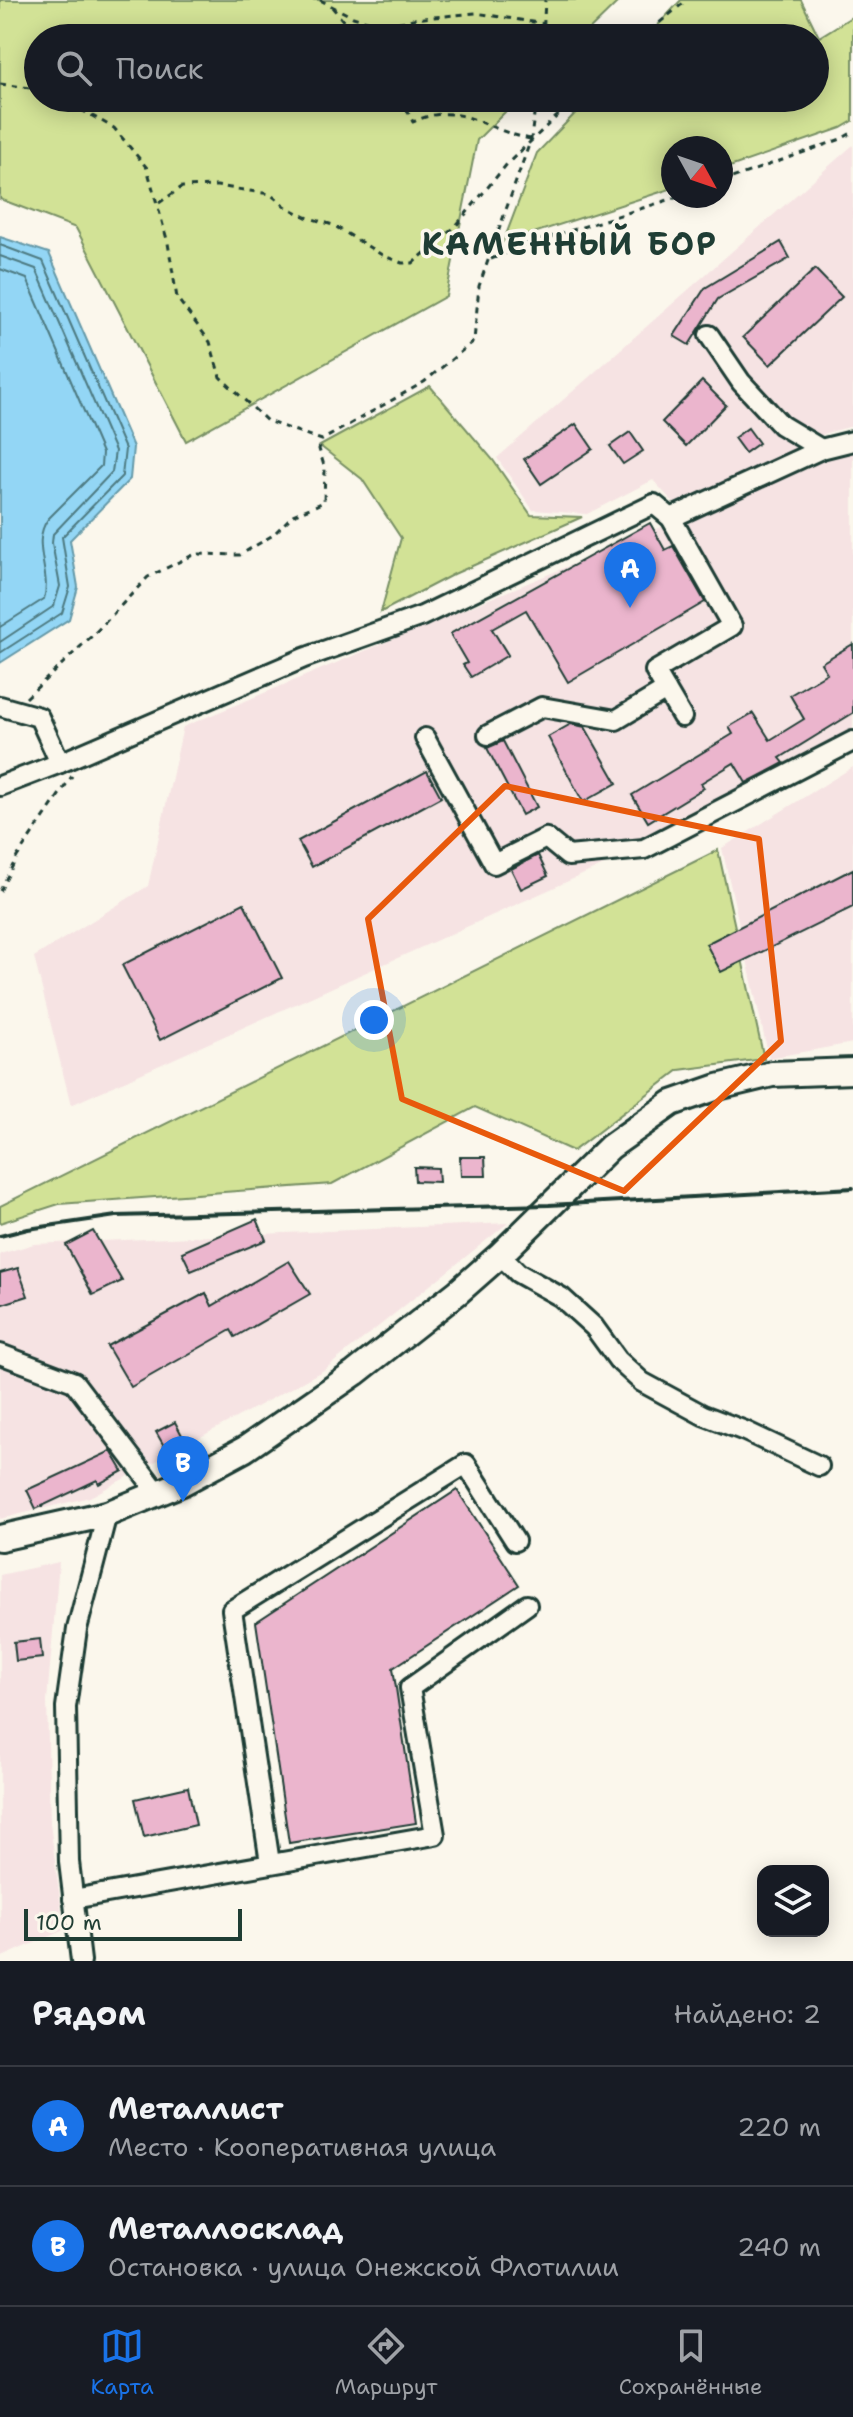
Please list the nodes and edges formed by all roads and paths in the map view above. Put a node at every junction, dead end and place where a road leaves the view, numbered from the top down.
1 (320, 0) edge
2 (545, 0) edge
3 (687, 0) edge
4 (332, 6) junction
5 (346, 24) edge
6 (377, 24) edge
7 (392, 24) edge
8 (545, 24) joint
9 (658, 24) edge
10 (0, 84) edge
11 (24, 87) edge
12 (85, 112) edge
13 (408, 112) edge
14 (534, 112) edge
15 (561, 112) edge
16 (853, 132) edge
17 (531, 139) junction
18 (733, 178) edge
19 (661, 202) edge
20 (159, 203) junction
21 (488, 260) junction
22 (709, 335) dead end
23 (322, 440) junction
24 (853, 441) edge
25 (821, 449) junction
26 (671, 518) junction
27 (666, 690) junction
28 (9, 709) edge
29 (682, 717) dead end
30 (488, 735) dead end
31 (425, 738) dead end
32 (853, 741) edge
33 (90, 751) junction
34 (60, 763) junction
35 (0, 786) edge
36 (0, 891) edge
37 (853, 1071) edge
38 (500, 1255) junction
39 (0, 1354) edge
40 (819, 1466) dead end
41 (158, 1493) junction
42 (107, 1514) junction
43 (0, 1538) edge
44 (515, 1541) dead end
45 (527, 1605) dead end
46 (270, 1863) junction
47 (73, 1899) junction
48 (81, 1961) edge

1 - 4 path
2 - 8 path
3 - 9 path
4 - 5 path
4 - 6 path
7 - 8 path
10 - 11 path
12 - 20 path
13 - 17 path
14 - 17 path
15 - 17 path
16 - 18 path
17 - 20 path
17 - 21 path
19 - 21 path
20 - 23 path
21 - 23 path
22 - 25 street
23 - 28 path
24 - 25 street
25 - 26 street
26 - 27 street
26 - 33 street
27 - 29 street
27 - 30 street
28 - 34 street
31 - 32 street
33 - 34 street
33 - 36 path
34 - 35 street
37 - 38 main road
38 - 40 street
38 - 41 street
39 - 41 street
41 - 42 street
42 - 43 main road
42 - 47 street
44 - 46 street
45 - 46 street
46 - 47 street
47 - 48 street

